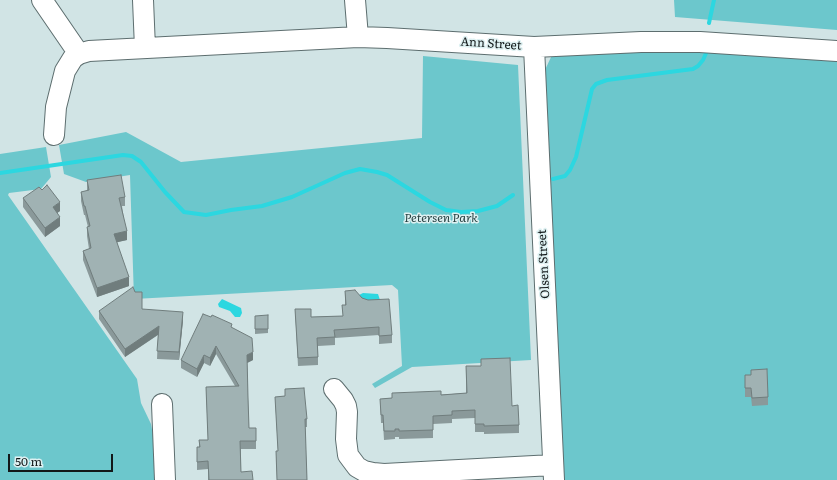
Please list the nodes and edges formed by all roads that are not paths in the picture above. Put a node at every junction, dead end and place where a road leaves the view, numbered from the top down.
1 (42, 0) edge
2 (143, 0) edge
3 (355, 0) edge
4 (358, 38) junction
5 (534, 47) junction
6 (145, 48) junction
7 (837, 51) edge
8 (79, 54) junction
9 (54, 135) dead end
10 (334, 389) dead end
11 (162, 404) dead end
12 (554, 472) edge
13 (165, 480) edge

1 - 8 street
2 - 6 street
3 - 4 street
4 - 5 street, Ann Street
4 - 6 street, Ann Street
5 - 7 street, Ann Street
5 - 12 street, Olsen Street
6 - 8 street, Ann Street
8 - 9 street
10 - 12 street
11 - 13 street

